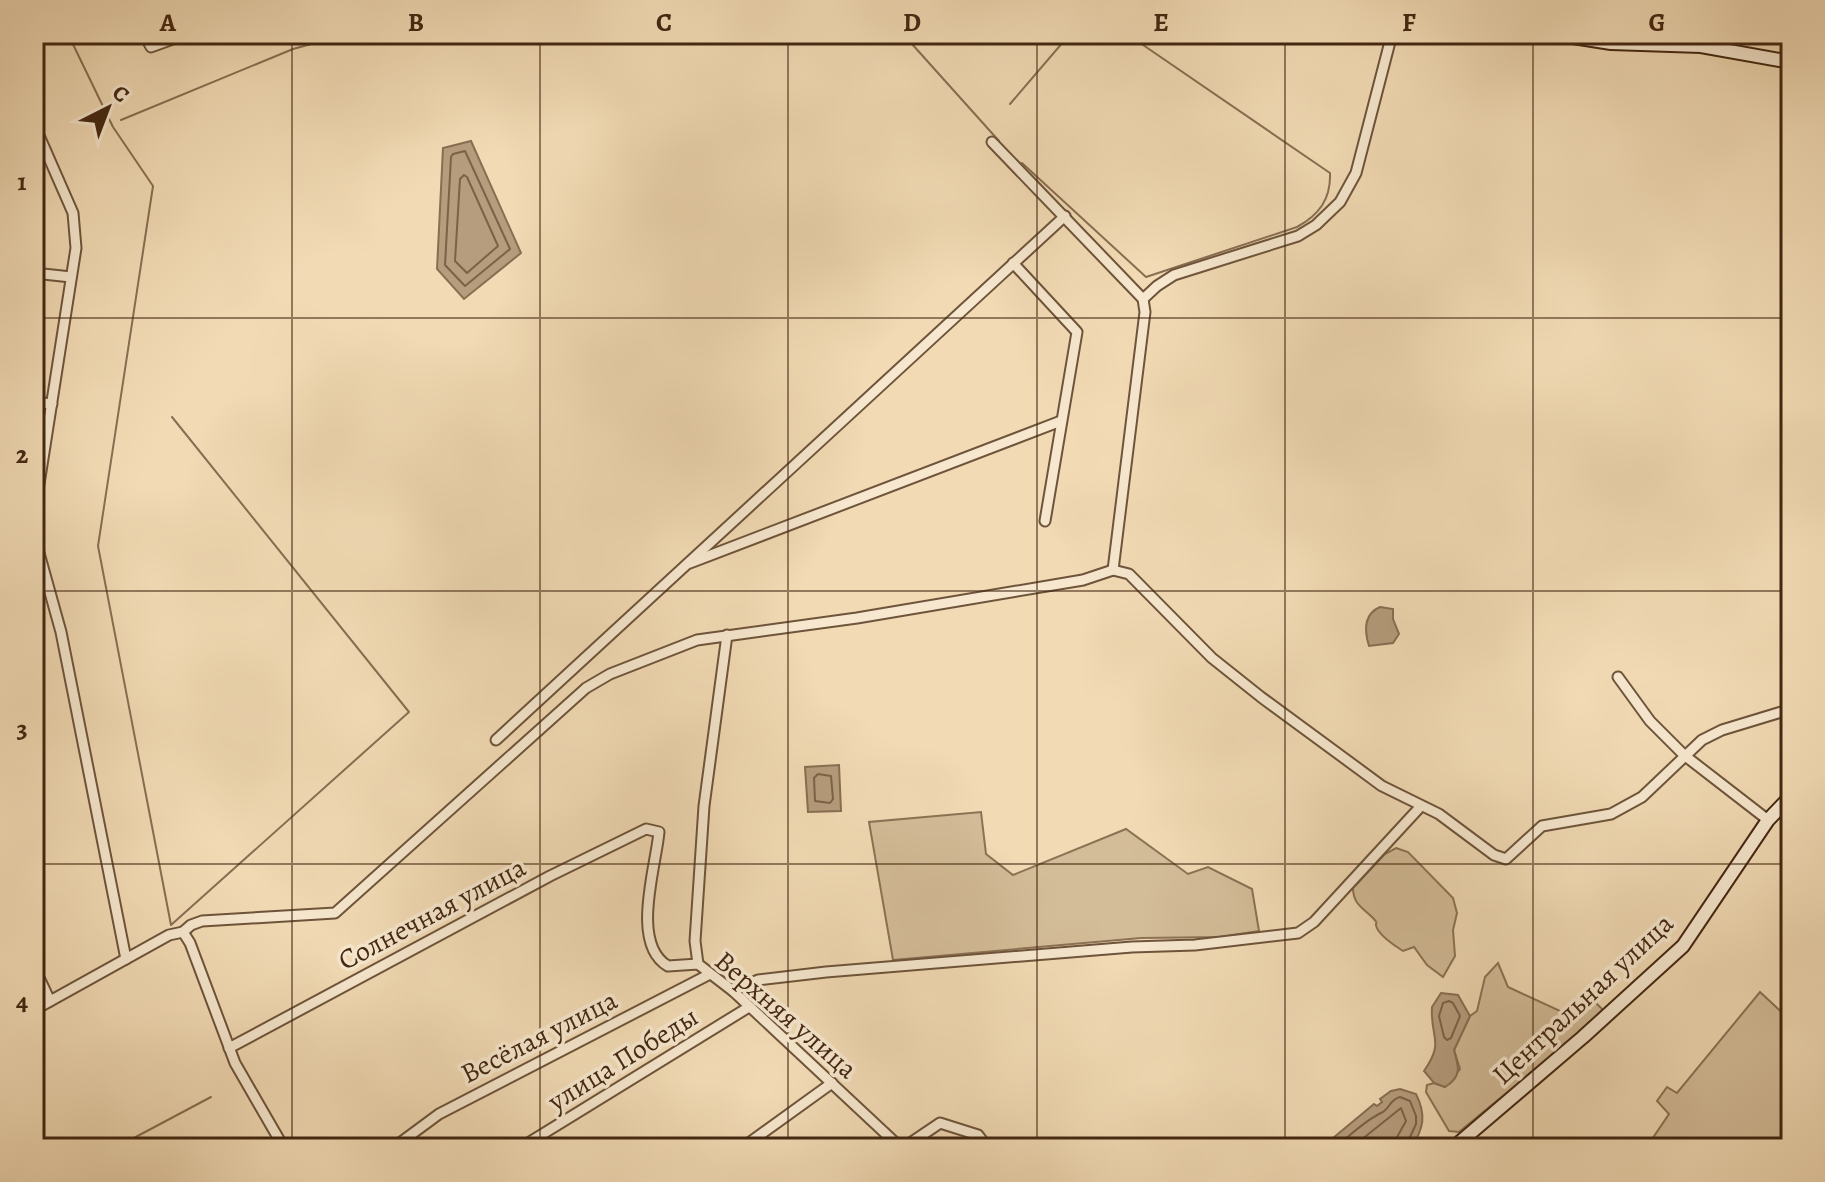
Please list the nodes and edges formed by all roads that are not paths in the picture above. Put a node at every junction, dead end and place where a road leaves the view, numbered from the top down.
1 (144, 34) edge
2 (187, 34) edge
3 (1392, 34) edge
4 (1554, 34) edge
5 (1791, 62) edge
6 (34, 124) edge
7 (992, 142) dead end
8 (1065, 216) junction
9 (1013, 263) junction
10 (34, 273) edge
11 (71, 277) junction
12 (1143, 299) junction
13 (34, 402) edge
14 (52, 404) junction
15 (1061, 421) junction
16 (34, 516) edge
17 (1045, 521) dead end
18 (34, 535) edge
19 (684, 565) junction
20 (1113, 570) junction
21 (727, 635) junction
22 (1618, 677) dead end
23 (1791, 709) edge
24 (496, 740) dead end
25 (1683, 754) junction
26 (1791, 796) edge
27 (1421, 806) junction
28 (1768, 820) junction
29 (659, 832) joint
30 (183, 932) junction
31 (126, 959) junction
32 (698, 964) junction
33 (34, 967) edge
34 (710, 974) junction
35 (733, 991) junction
36 (50, 1001) junction
37 (749, 1007) junction
38 (34, 1010) edge
39 (229, 1048) junction
40 (832, 1083) junction
41 (284, 1148) edge
42 (393, 1148) edge
43 (520, 1148) edge
44 (742, 1148) edge
45 (902, 1148) edge
46 (988, 1148) edge
47 (1453, 1148) edge

1 - 2 street
3 - 12 street
4 - 5 street
6 - 11 street
7 - 8 street
8 - 9 street
8 - 12 street
9 - 15 street
9 - 19 street
10 - 11 street
11 - 14 street
12 - 20 street
13 - 14 street
14 - 16 street
15 - 17 street
15 - 19 street
18 - 31 street
19 - 24 street
20 - 21 street
20 - 27 street
21 - 30 street
21 - 32 street
22 - 25 street
23 - 25 street
25 - 27 street
25 - 28 street
26 - 28 street, Центральная улица
27 - 35 street
28 - 47 street, Центральная улица
29 - 32 street, Верхняя улица
29 - 39 street, Солнечная улица
30 - 31 street
30 - 39 street
31 - 36 street
32 - 34 street, Верхняя улица
33 - 36 street
34 - 35 street, Верхняя улица
34 - 42 street, Весёлая улица
35 - 37 street, Верхняя улица
36 - 38 street
37 - 40 street, Верхняя улица
37 - 43 street, улица Победы
39 - 41 street
40 - 44 street
40 - 45 street, Верхняя улица
45 - 46 street, Верхняя улица

